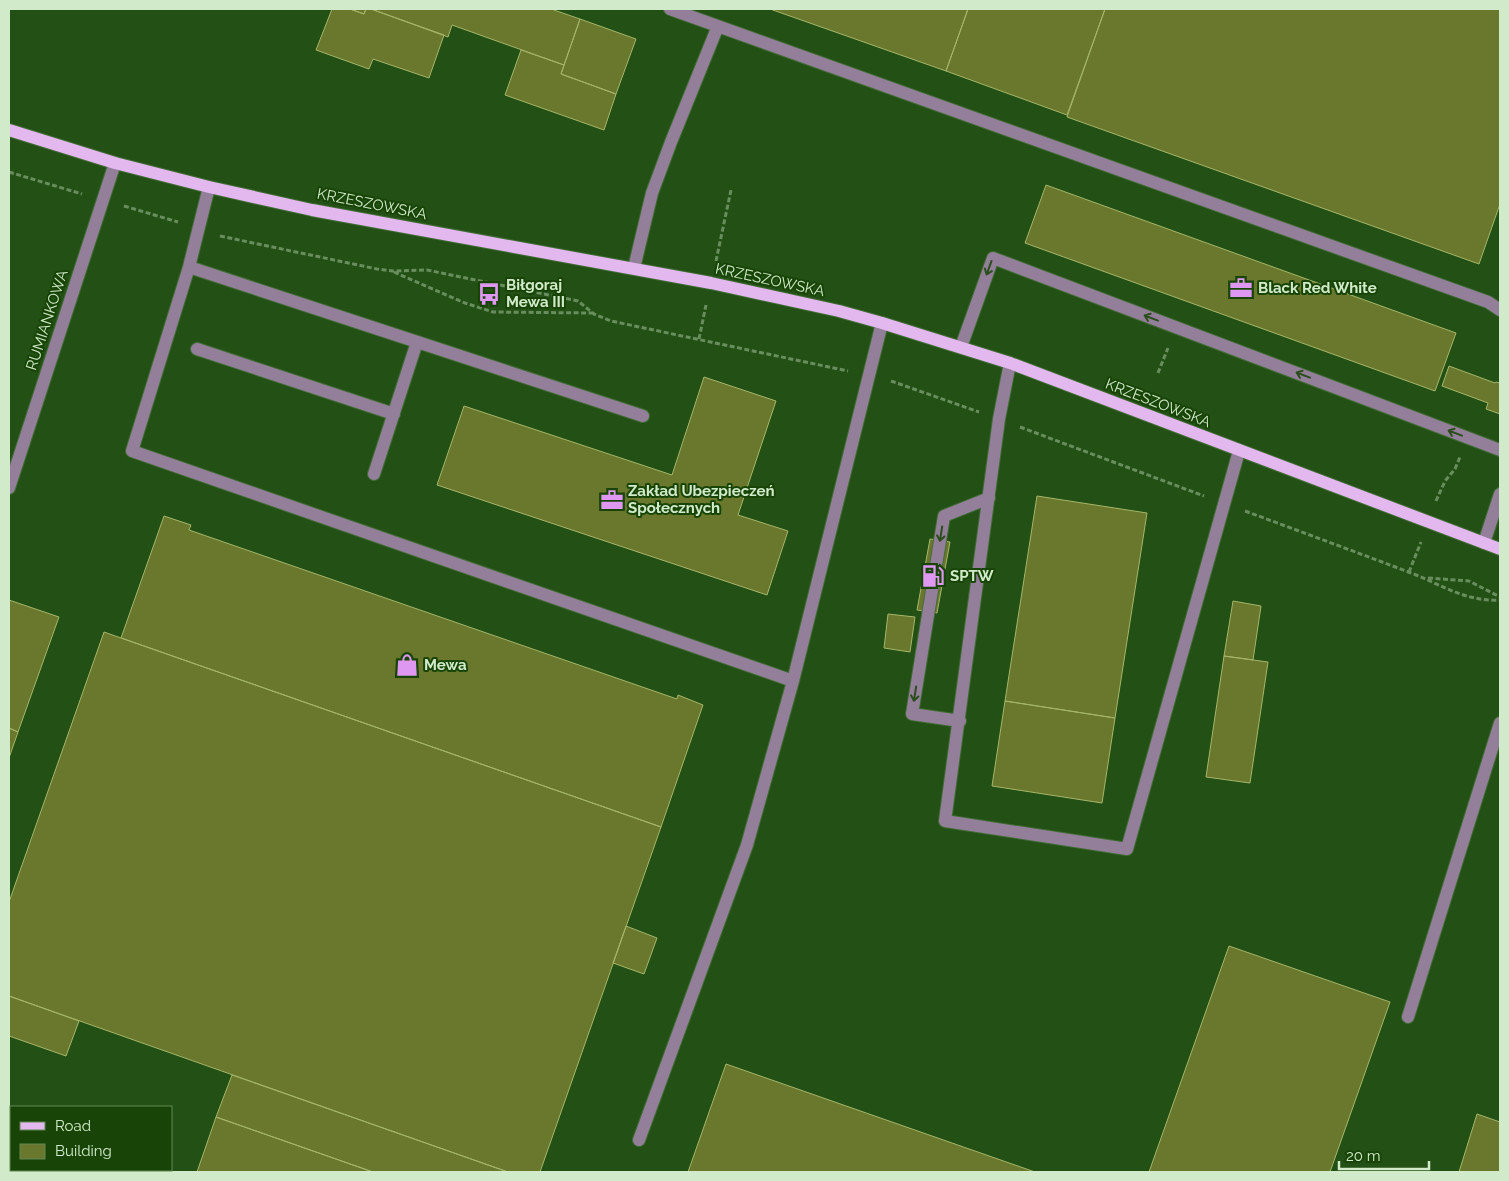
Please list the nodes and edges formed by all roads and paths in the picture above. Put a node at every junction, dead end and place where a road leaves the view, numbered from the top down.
1 (670, 9) edge
2 (718, 26) junction
3 (9, 130) edge
4 (115, 163) junction
5 (209, 187) junction
6 (731, 190) dead end
7 (217, 235) dead end
8 (716, 261) dead end
9 (189, 267) junction
10 (634, 268) junction
11 (393, 271) junction
12 (706, 305) dead end
13 (1500, 310) edge
14 (594, 314) junction
15 (882, 323) junction
16 (1175, 327) junction
17 (699, 340) junction
18 (417, 342) junction
19 (961, 347) junction
20 (197, 349) dead end
21 (1010, 363) junction
22 (850, 371) dead end
23 (1158, 373) dead end
24 (885, 379) dead end
25 (394, 414) junction
26 (643, 416) dead end
27 (999, 419) junction
28 (1466, 437) junction
29 (1500, 450) edge
30 (1239, 451) junction
31 (374, 474) dead end
32 (9, 488) edge
33 (1500, 494) edge
34 (989, 498) junction
35 (1436, 503) dead end
36 (1224, 504) junction
37 (1484, 543) junction
38 (1500, 550) edge
39 (1425, 578) junction
40 (1500, 599) edge
41 (793, 681) junction
42 (960, 721) junction
43 (1500, 723) edge
44 (1408, 1017) dead end
45 (639, 1140) dead end

1 - 2 street
2 - 10 street
2 - 13 street
3 - 4 main road, KRZESZOWSKA
4 - 5 main road, KRZESZOWSKA
4 - 32 street, RUMIANKOWA
5 - 9 street
5 - 10 main road, KRZESZOWSKA
6 - 8 path
7 - 11 path
9 - 18 street
9 - 41 street
10 - 15 main road, KRZESZOWSKA
11 - 14 path
11 - 14 path
12 - 17 path
14 - 17 path
15 - 19 main road, KRZESZOWSKA
15 - 41 street
16 -> 19 street
16 - 23 path
28 -> 16 street
17 - 22 path
18 - 25 street
18 - 26 street
19 - 21 main road, KRZESZOWSKA
20 - 25 street
21 - 27 street
21 - 30 main road, KRZESZOWSKA
24 - 27 path
25 - 31 street
27 - 34 street
27 - 36 path
28 - 29 street
28 - 35 path
30 - 36 street
30 - 37 main road, KRZESZOWSKA
33 - 37 street
34 - 42 street
34 -> 42 street
36 - 39 path
36 - 42 street
37 - 38 main road, KRZESZOWSKA
39 - 40 path
39 - 40 path
41 - 45 street
43 - 44 street

